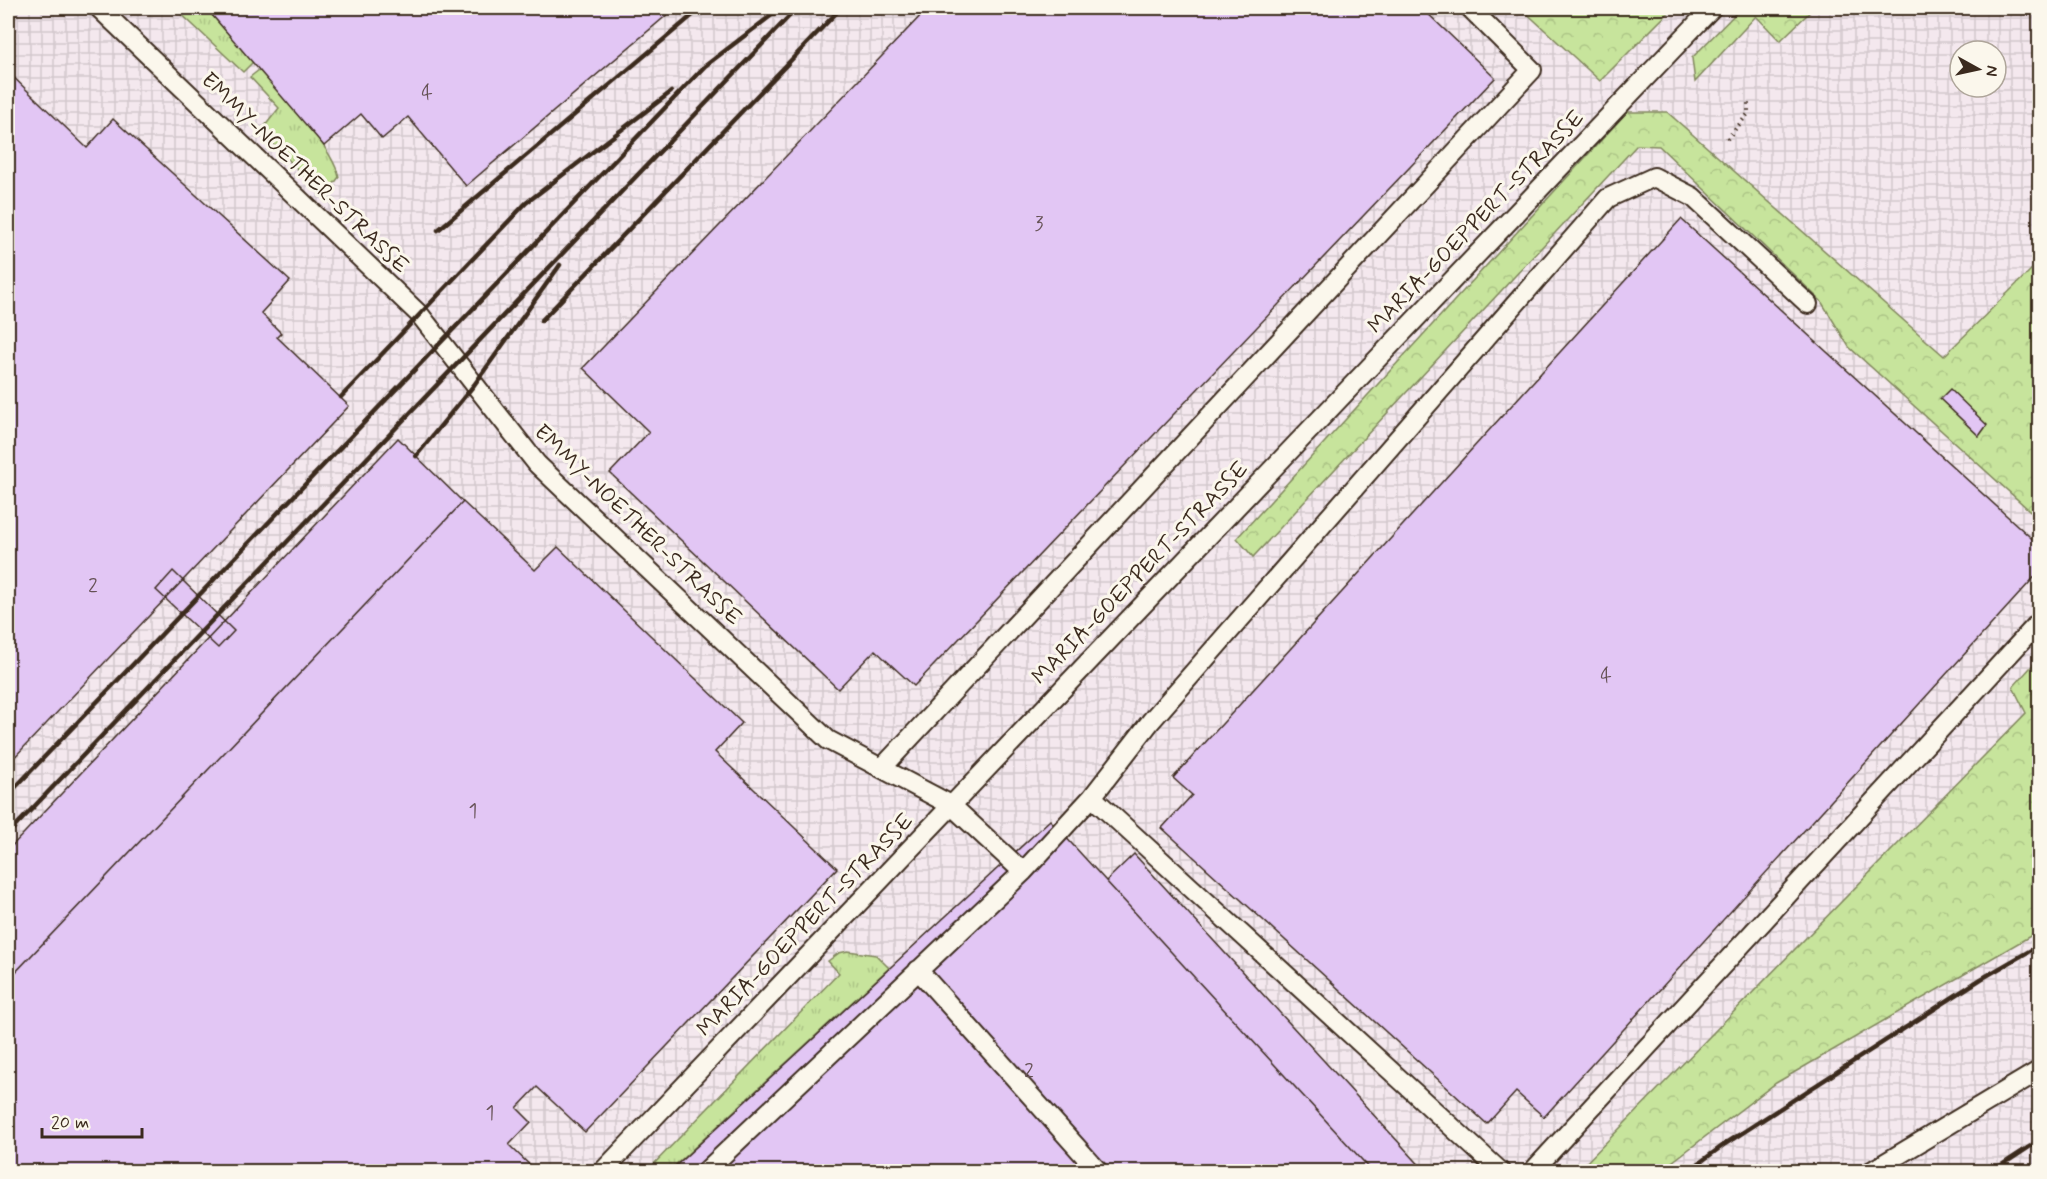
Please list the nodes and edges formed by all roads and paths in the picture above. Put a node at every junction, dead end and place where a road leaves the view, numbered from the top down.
1 (99, 8) edge
2 (1470, 8) edge
3 (1712, 8) edge
4 (1748, 100) dead end
5 (1727, 138) dead end
6 (1808, 304) dead end
7 (2040, 621) edge
8 (882, 768) junction
9 (1092, 797) junction
10 (951, 805) junction
11 (1023, 872) junction
12 (918, 970) junction
13 (2040, 1070) edge
14 (602, 1172) edge
15 (705, 1172) edge
16 (1099, 1172) edge
17 (1501, 1172) edge
18 (1532, 1172) edge
19 (1870, 1172) edge

1 - 8 lane, EMMY-NOETHER-STRASSE
2 - 8 lane
3 - 10 lane, MARIA-GOEPPERT-STRASSE
4 - 5 path
6 - 9 lane
7 - 18 lane
8 - 10 lane, EMMY-NOETHER-STRASSE
9 - 11 lane
9 - 17 lane
10 - 11 lane, EMMY-NOETHER-STRASSE
10 - 14 lane, MARIA-GOEPPERT-STRASSE
11 - 12 lane
12 - 15 lane
12 - 16 lane
13 - 19 lane

